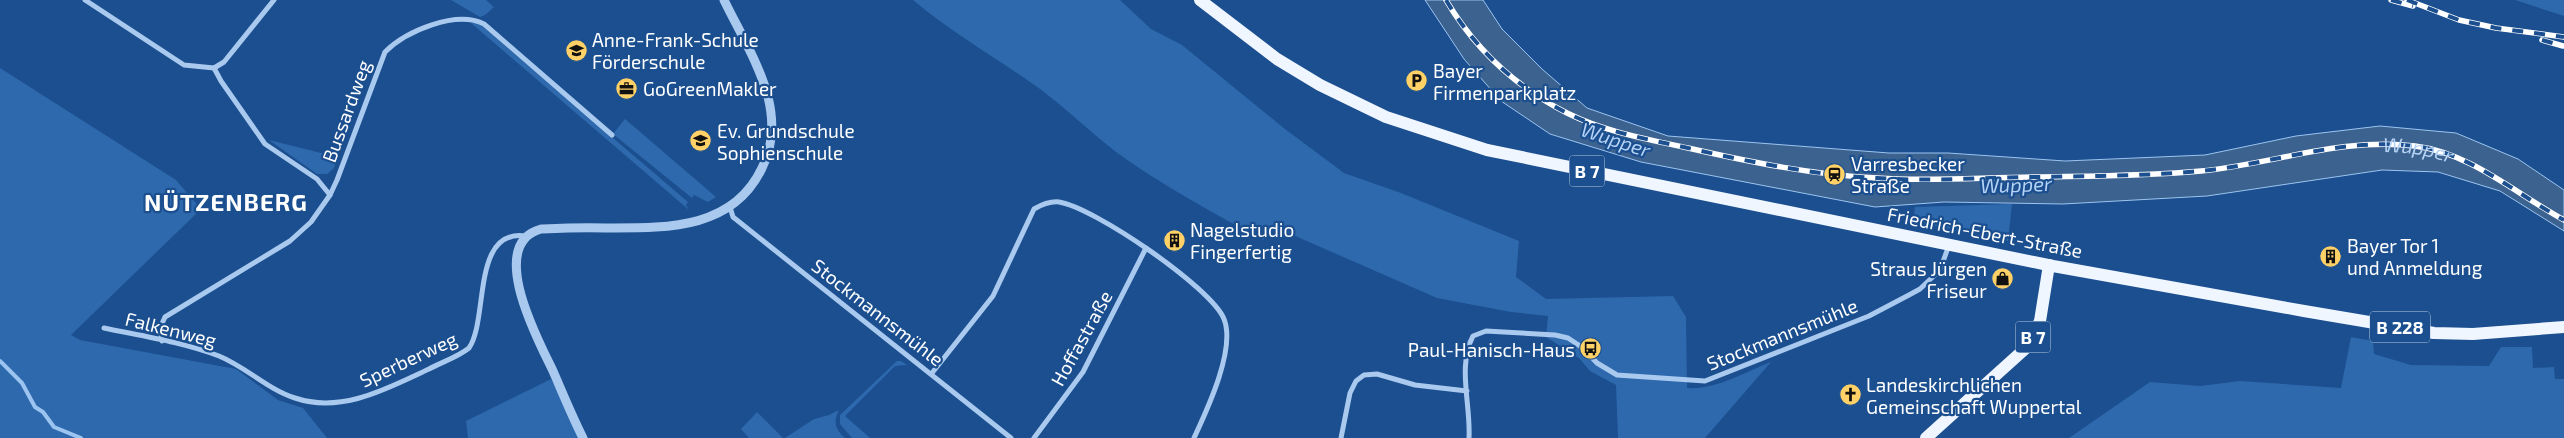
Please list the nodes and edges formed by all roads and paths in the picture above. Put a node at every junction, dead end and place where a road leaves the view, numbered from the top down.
1 (85, 0) edge
2 (274, 0) edge
3 (724, 0) edge
4 (1200, 0) edge
5 (214, 68) junction
6 (612, 135) dead end
7 (330, 195) junction
8 (730, 207) junction
9 (526, 236) junction
10 (1949, 244) junction
11 (1146, 248) junction
12 (2049, 265) junction
13 (2564, 327) edge
14 (104, 328) dead end
15 (162, 341) junction
16 (932, 374) junction
17 (1468, 390) junction
18 (281, 393) joint
19 (582, 438) edge
20 (1011, 438) edge
21 (1034, 438) edge
22 (1194, 438) edge
23 (1340, 438) edge
24 (1469, 438) edge
25 (1926, 438) edge

1 - 5 street
2 - 5 street
3 - 8 street
4 - 10 main road, Friedrich-Ebert-Straße / B 7
5 - 7 street
6 - 7 street, Bussardweg
7 - 15 street, Bussardweg
8 - 9 street
8 - 16 street, Stockmannsmühle
9 - 18 street, Sperberweg
9 - 19 street
10 - 12 main road, Friedrich-Ebert-Straße / B 7
10 - 17 street, Stockmannsmühle
11 - 16 street
11 - 21 street, Hoffastraße
11 - 22 street
12 - 13 main road, Friedrich-Ebert-Straße / B 228
12 - 25 main road, B 7
14 - 15 street, Falkenweg
15 - 18 street, Falkenweg
16 - 20 street, Stockmannsmühle
17 - 23 street
17 - 24 street, Stockmannsmühle

